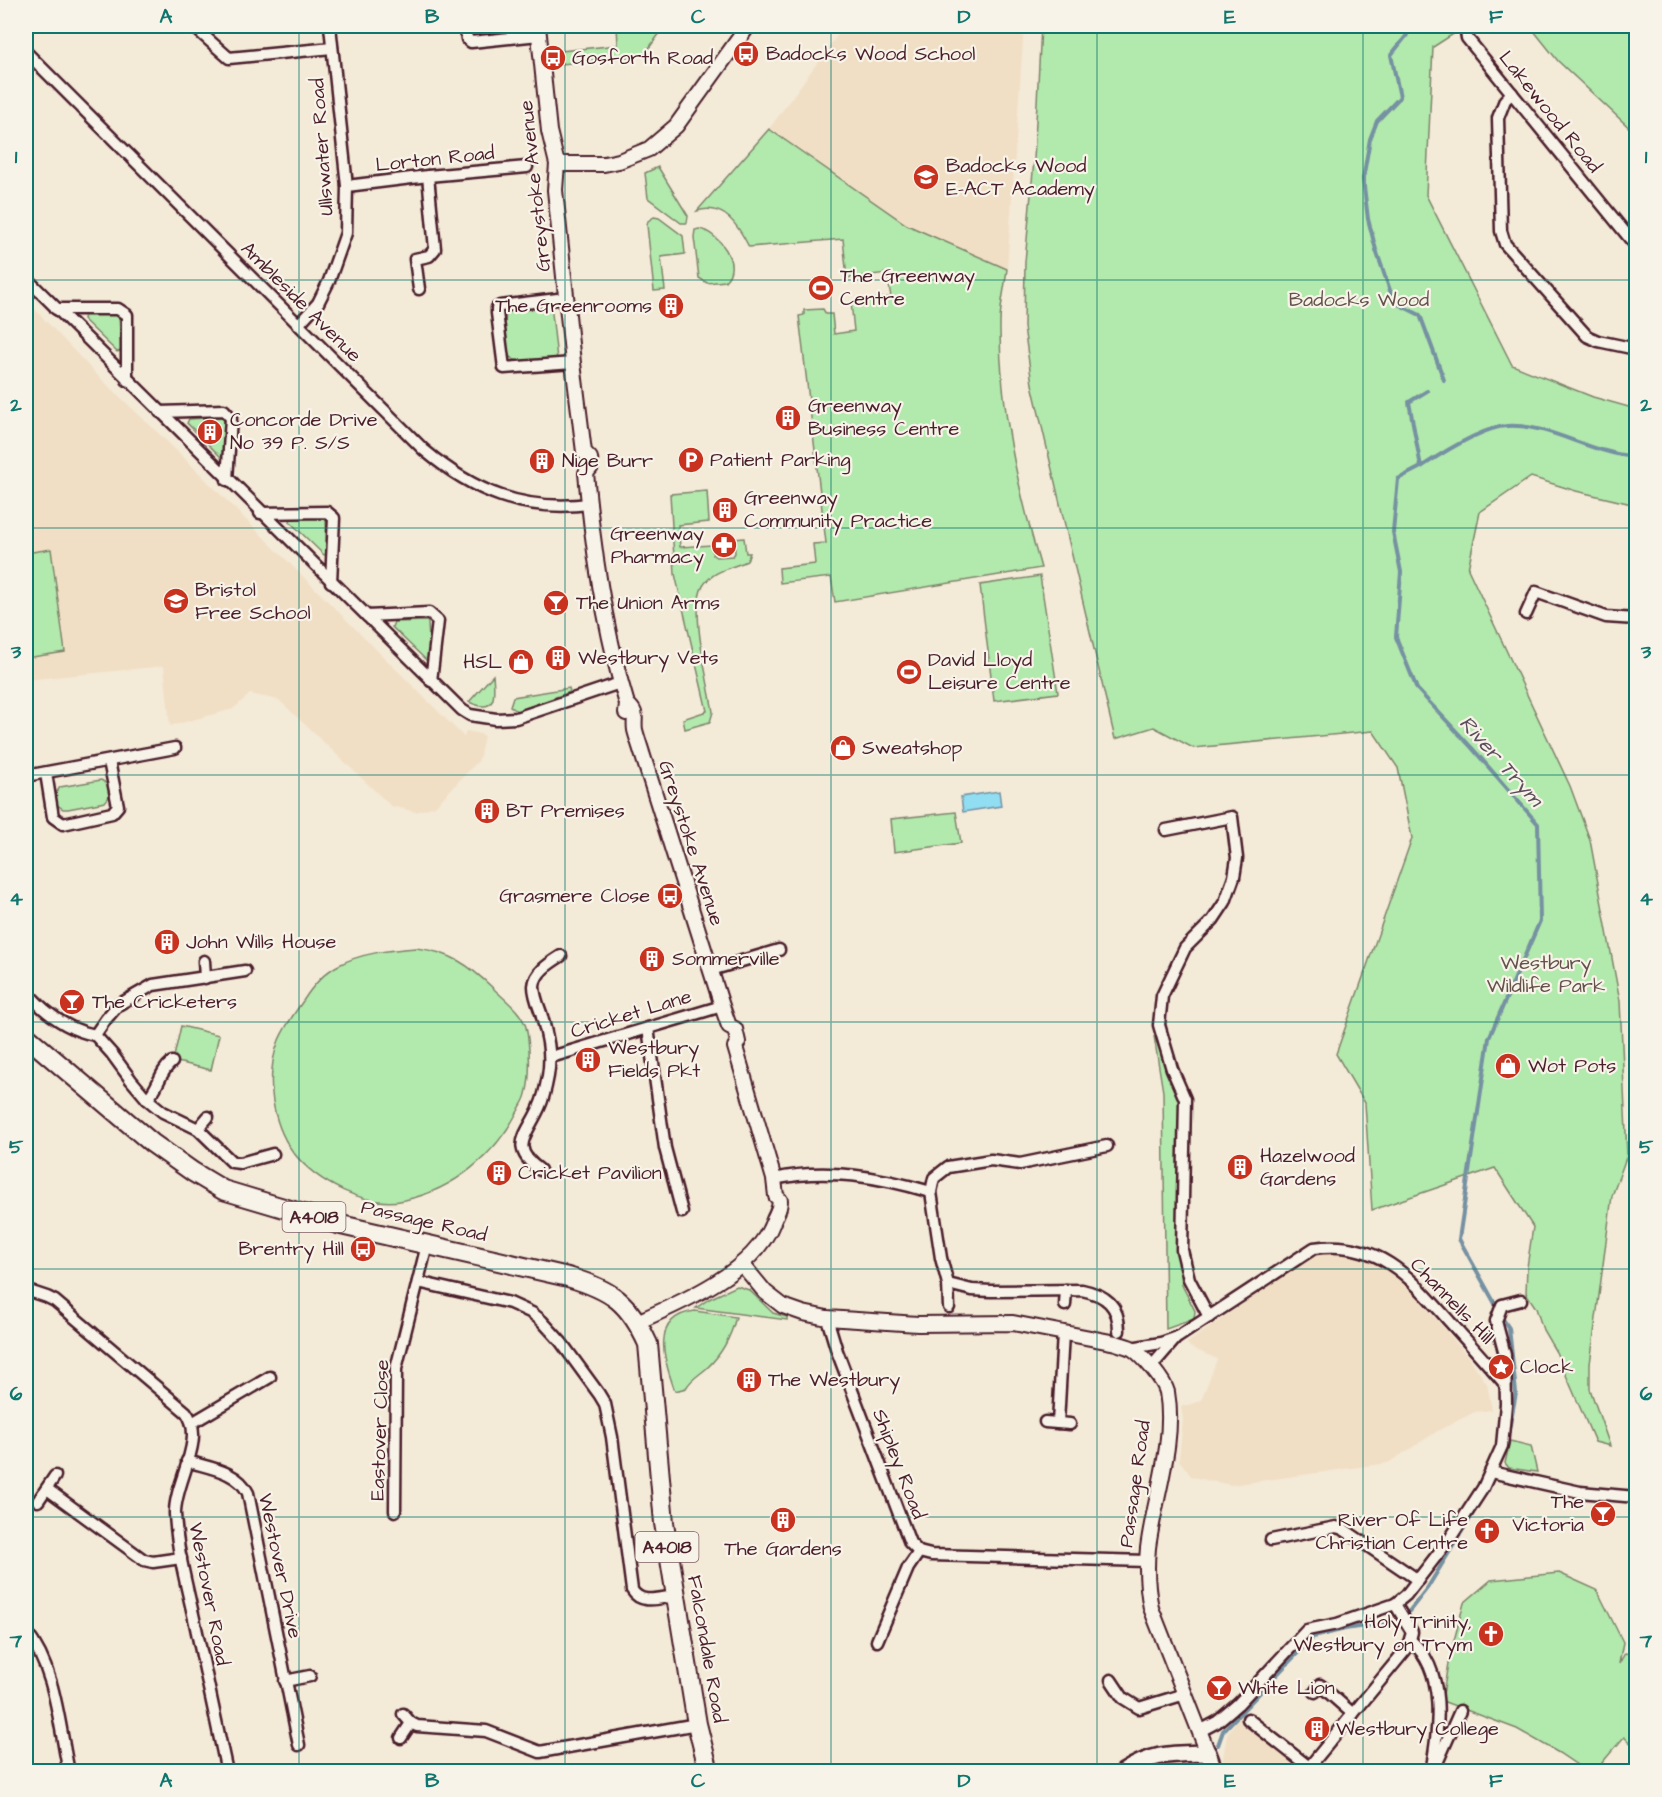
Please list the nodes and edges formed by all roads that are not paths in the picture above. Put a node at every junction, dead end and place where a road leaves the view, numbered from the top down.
1 (193, 26) edge
2 (330, 26) edge
3 (465, 26) edge
4 (748, 26) edge
5 (1465, 26) edge
6 (538, 30) edge
7 (332, 48) junction
8 (26, 52) edge
9 (1512, 93) junction
10 (556, 164) junction
11 (527, 167) dead end
12 (428, 176) junction
13 (347, 186) junction
14 (26, 216) edge
15 (26, 230) edge
16 (1636, 246) edge
17 (26, 278) edge
18 (419, 289) dead end
19 (566, 298) junction
20 (56, 309) junction
21 (298, 325) junction
22 (1636, 349) edge
23 (573, 363) junction
24 (127, 380) junction
25 (160, 412) junction
26 (227, 480) junction
27 (589, 504) junction
28 (260, 513) junction
29 (331, 582) junction
30 (1526, 614) dead end
31 (367, 616) junction
32 (1636, 619) edge
33 (431, 681) junction
34 (620, 683) junction
35 (175, 748) dead end
36 (109, 761) junction
37 (46, 773) junction
38 (26, 776) edge
39 (1166, 830) dead end
40 (779, 950) dead end
41 (561, 956) dead end
42 (204, 961) dead end
43 (711, 970) junction
44 (245, 971) dead end
45 (205, 978) junction
46 (26, 991) edge
47 (722, 1006) junction
48 (648, 1028) junction
49 (95, 1035) junction
50 (26, 1036) edge
51 (551, 1057) junction
52 (172, 1062) dead end
53 (147, 1099) junction
54 (208, 1117) dead end
55 (198, 1129) junction
56 (1107, 1146) dead end
57 (273, 1154) dead end
58 (540, 1170) dead end
59 (774, 1179) junction
60 (931, 1192) junction
61 (682, 1212) dead end
62 (427, 1245) junction
63 (742, 1264) junction
64 (418, 1282) junction
65 (948, 1284) junction
66 (26, 1290) edge
67 (1066, 1290) junction
68 (1521, 1300) dead end
69 (1065, 1305) dead end
70 (949, 1307) dead end
71 (1209, 1317) junction
72 (827, 1318) junction
73 (637, 1322) junction
74 (1119, 1331) dead end
75 (1063, 1333) junction
76 (1178, 1337) junction
77 (1131, 1348) junction
78 (1151, 1367) junction
79 (270, 1377) dead end
80 (1505, 1384) junction
81 (1045, 1422) dead end
82 (192, 1423) junction
83 (1058, 1423) junction
84 (1071, 1424) dead end
85 (187, 1461) junction
86 (1491, 1472) junction
87 (55, 1476) dead end
88 (47, 1489) junction
89 (1636, 1497) edge
90 (38, 1502) dead end
91 (395, 1511) dead end
92 (1271, 1540) dead end
93 (919, 1552) junction
94 (181, 1558) junction
95 (1147, 1561) junction
96 (1418, 1580) junction
97 (675, 1596) junction
98 (1395, 1604) junction
99 (26, 1632) edge
100 (1410, 1640) junction
101 (877, 1641) dead end
102 (310, 1676) dead end
103 (1111, 1680) dead end
104 (285, 1681) junction
105 (1315, 1692) dead end
106 (1185, 1694) junction
107 (1460, 1711) dead end
108 (403, 1714) dead end
109 (1353, 1714) junction
110 (1248, 1719) dead end
111 (411, 1724) junction
112 (697, 1724) junction
113 (1200, 1731) junction
114 (401, 1738) dead end
115 (299, 1745) dead end
116 (1208, 1753) junction
117 (1307, 1769) edge
118 (69, 1772) edge
119 (227, 1772) edge
120 (709, 1772) edge
121 (1123, 1772) edge
122 (1215, 1772) edge
123 (1432, 1772) edge

1 - 7 street
2 - 7 street, Ullswater Road
3 - 6 street, Greystoke Avenue
4 - 10 street
5 - 9 street, Lakewood Road
6 - 10 street, Greystoke Avenue
7 - 13 street, Ullswater Road
8 - 21 street, Ambleside Avenue
9 - 16 street, Lakewood Road
9 - 22 street
10 - 19 street, Greystoke Avenue
11 - 12 street, Lorton Road
12 - 13 street, Lorton Road
12 - 18 street
13 - 21 street, Ullswater Road
14 - 15 street
17 - 20 street
19 - 23 street, Greystoke Avenue
19 - 23 street, Greystoke Avenue
20 - 24 street
20 - 24 street
21 - 27 street, Ambleside Avenue
23 - 27 street, Greystoke Avenue
24 - 25 street
25 - 26 street
25 - 26 street
26 - 28 street
27 - 34 street, Greystoke Avenue
28 - 29 street
28 - 29 street
29 - 31 street
30 - 32 street
31 - 33 street
31 - 33 street
33 - 34 street
34 - 43 street, Greystoke Avenue
35 - 36 street
36 - 37 street
36 - 37 street
37 - 38 street
39 - 71 street
40 - 43 street
41 - 51 street
42 - 45 street
43 - 47 street, Greystoke Avenue
44 - 45 street
45 - 49 street
46 - 49 street
47 - 48 street, Cricket Lane
47 - 59 street, Greystoke Avenue
48 - 51 street, Cricket Lane
48 - 61 street
49 - 53 street
50 - 62 main road, Passage Road / A4018
51 - 58 street
52 - 53 street
53 - 55 street
54 - 55 street
55 - 57 street
56 - 60 street
59 - 60 street
59 - 63 street, Greystoke Avenue
60 - 65 street
62 - 64 street, Eastover Close
62 - 73 main road, Passage Road / A4018
63 - 72 street
63 - 73 street, Greystoke Avenue
64 - 91 street, Eastover Close
64 - 97 street
65 - 67 street
65 - 70 street
66 - 82 street
67 - 69 street
67 - 74 street
68 - 80 street
71 - 76 street, Channells Hill
71 - 80 street, Channells Hill
72 - 75 street
72 - 93 street, Shipley Road
73 - 97 main road, Falcondale Road / A4018
75 - 77 street
75 - 83 street
76 - 77 street, Channells Hill
76 - 78 street, Channells Hill
77 - 78 street, Passage Road
78 - 95 street, Passage Road
79 - 82 street
80 - 86 street
81 - 83 street
82 - 85 street, Westover Road
83 - 84 street
85 - 94 street, Westover Road
85 - 104 street, Westover Drive
86 - 89 street
86 - 96 street
87 - 88 street
88 - 90 street
88 - 94 street
92 - 96 street
93 - 95 street
93 - 101 street
94 - 119 street, Westover Road
95 - 106 street, Passage Road
96 - 98 street
97 - 112 main road, Falcondale Road / A4018
98 - 100 street
98 - 113 street
99 - 118 street
100 - 109 street
100 - 123 street
102 - 104 street
103 - 106 street
104 - 115 street, Westover Drive
105 - 109 street
106 - 113 street, Passage Road
107 - 123 street
108 - 111 street
109 - 117 street
110 - 117 street
111 - 112 street
111 - 114 street
112 - 120 main road, Falcondale Road / A4018
113 - 116 street, Passage Road
116 - 121 main road
116 - 122 main road

